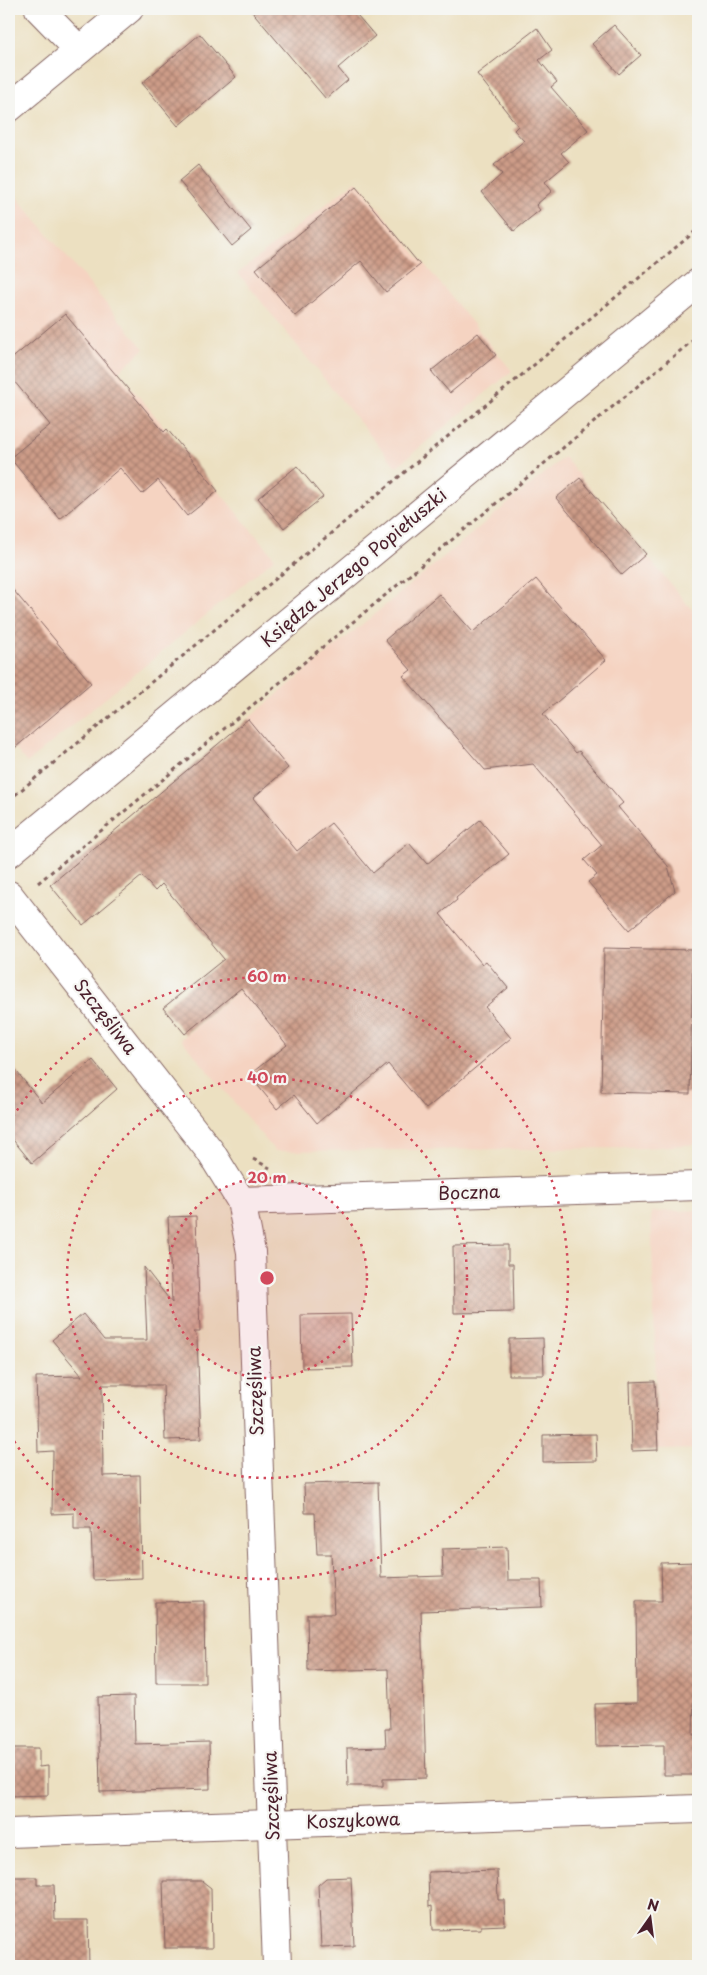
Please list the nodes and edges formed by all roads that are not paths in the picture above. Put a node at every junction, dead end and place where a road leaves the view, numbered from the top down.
1 (39, 9) edge
2 (129, 9) edge
3 (79, 50) junction
4 (9, 108) edge
5 (698, 283) edge
6 (9, 853) edge
7 (12, 899) edge
8 (698, 1186) edge
9 (241, 1201) junction
10 (698, 1809) edge
11 (273, 1824) junction
12 (9, 1832) edge
13 (277, 1966) edge

1 - 3 street
2 - 3 street
3 - 4 street
5 - 6 street, Księdza Jerzego Popiełuszki
7 - 9 street, Szczęśliwa
8 - 9 street, Boczna
9 - 11 street, Szczęśliwa
10 - 11 street, Koszykowa
11 - 12 street, Koszykowa
11 - 13 street, Szczęśliwa

